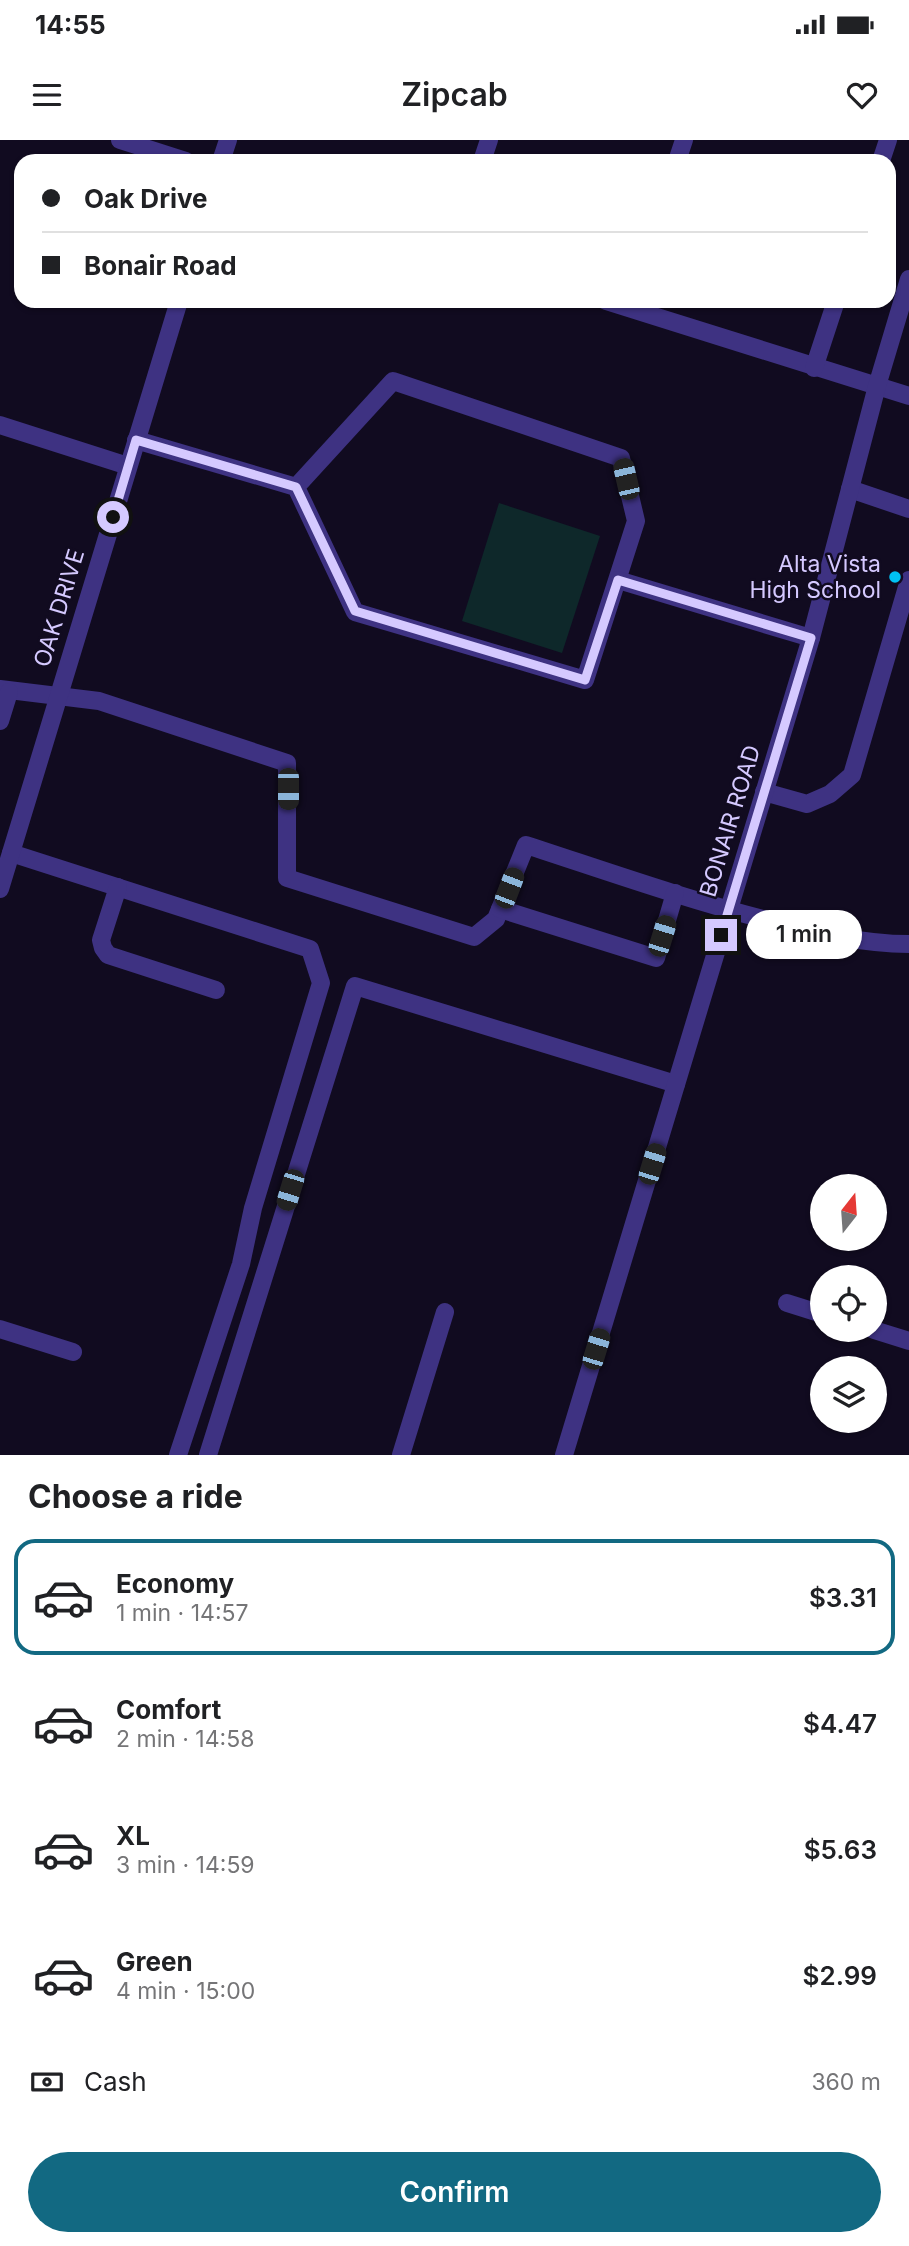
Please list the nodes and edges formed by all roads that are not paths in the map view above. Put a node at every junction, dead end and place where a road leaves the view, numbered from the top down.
1 (120, 140) edge
2 (164, 154) edge
3 (909, 279) edge
4 (177, 308) edge
5 (642, 308) edge
6 (834, 308) edge
7 (814, 368) junction
8 (877, 386) junction
9 (909, 396) edge
10 (0, 425) edge
11 (136, 440) junction
12 (128, 466) junction
13 (296, 487) junction
14 (850, 489) junction
15 (909, 509) edge
16 (618, 580) junction
17 (909, 580) edge
18 (811, 638) junction
19 (4, 690) edge
20 (58, 696) junction
21 (0, 721) edge
22 (764, 792) junction
23 (11, 853) junction
24 (118, 887) junction
25 (0, 890) edge
26 (675, 893) junction
27 (500, 909) junction
28 (729, 910) junction
29 (909, 944) edge
30 (216, 990) dead end
31 (676, 1084) junction
32 (787, 1303) dead end
33 (810, 1310) edge
34 (444, 1312) dead end
35 (0, 1329) edge
36 (887, 1334) edge
37 (909, 1341) edge
38 (73, 1352) dead end
39 (178, 1455) edge
40 (208, 1455) edge
41 (401, 1455) edge
42 (564, 1455) edge

1 - 2 street
3 - 8 street, BONAIR ROAD
4 - 11 street, OAK DRIVE
5 - 7 street
6 - 7 street
7 - 8 street
8 - 9 street
8 - 14 street, BONAIR ROAD
10 - 12 street
11 - 12 street, OAK DRIVE
11 - 13 street
12 - 20 street, OAK DRIVE
13 - 16 street
13 - 16 street
14 - 15 street
14 - 18 street, BONAIR ROAD
16 - 18 street
17 - 22 street
18 - 22 street, BONAIR ROAD
19 - 20 street
19 - 21 street
20 - 23 street, OAK DRIVE
20 - 27 street
22 - 28 street, BONAIR ROAD
23 - 24 street
23 - 25 street, OAK DRIVE
24 - 30 street
24 - 39 street
26 - 27 street
26 - 27 street
26 - 28 street
28 - 29 street
28 - 31 street, BONAIR ROAD
31 - 40 street
31 - 42 street, BONAIR ROAD
32 - 33 street
34 - 41 street
35 - 38 street
36 - 37 street

